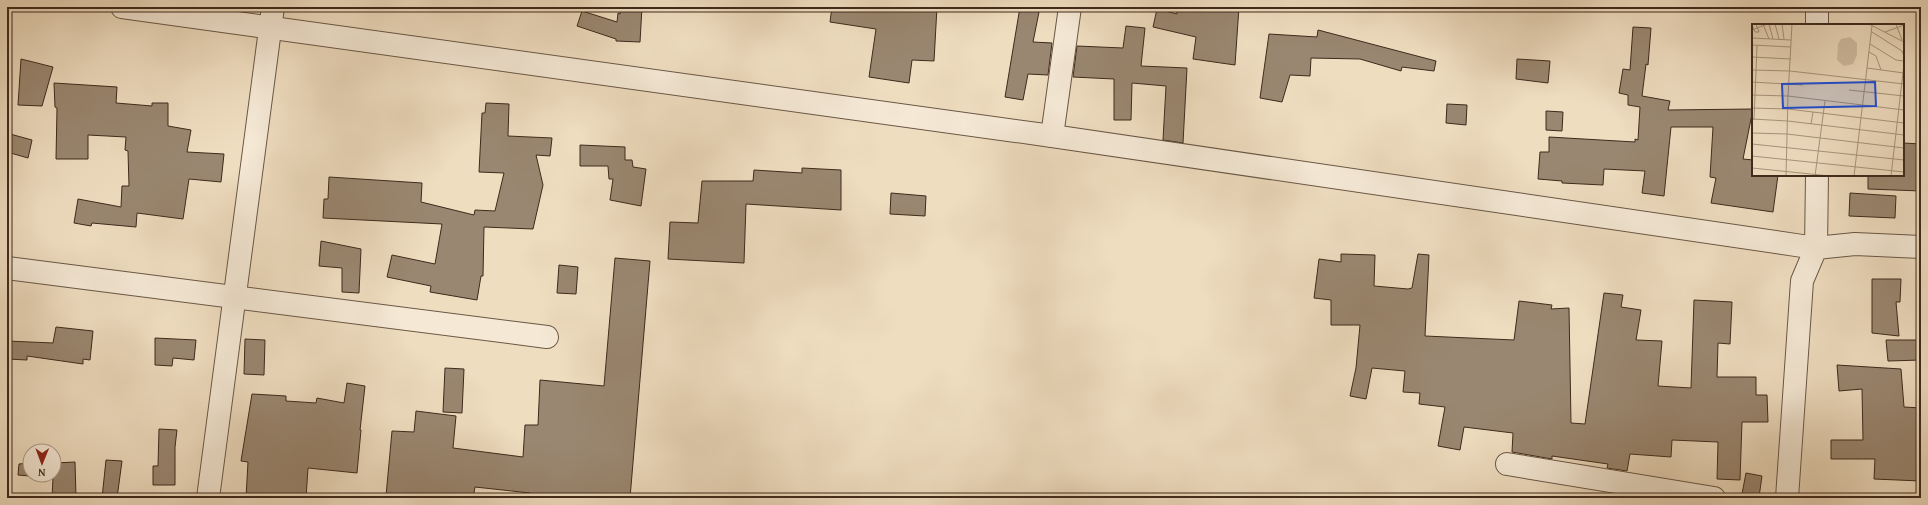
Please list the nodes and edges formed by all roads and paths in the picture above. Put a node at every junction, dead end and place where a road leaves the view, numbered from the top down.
1 (122, 7) edge
2 (273, 7) edge
3 (1070, 7) edge
4 (1817, 7) edge
5 (1817, 24) edge
6 (270, 28) junction
7 (1052, 136) junction
8 (1816, 176) edge
9 (1816, 248) junction
10 (1921, 248) edge
11 (7, 268) edge
12 (234, 297) junction
13 (547, 337) dead end
14 (1508, 464) dead end
15 (208, 498) edge
16 (1714, 498) edge
17 (1787, 498) edge

1 - 6 street
2 - 6 street
3 - 7 street
4 - 5 street
6 - 7 street
6 - 12 street
7 - 9 street
8 - 9 street
9 - 10 street
9 - 17 street
11 - 12 street
12 - 13 street
12 - 15 street
14 - 16 street

